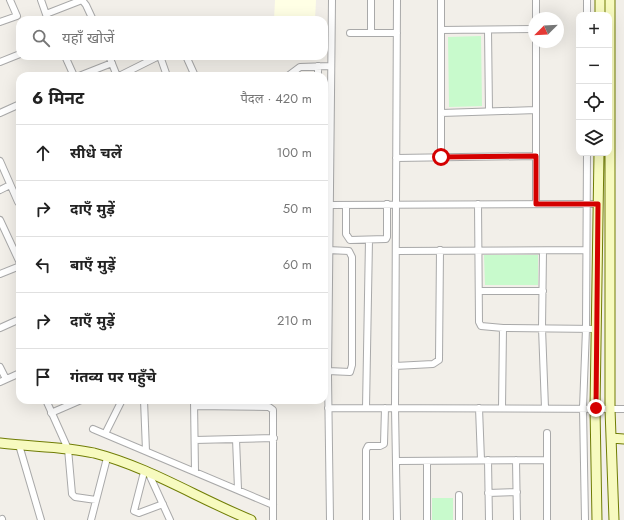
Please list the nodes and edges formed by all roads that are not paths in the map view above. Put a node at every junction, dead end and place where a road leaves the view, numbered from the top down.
1 (10, 0) edge
2 (41, 0) edge
3 (332, 0) edge
4 (371, 0) edge
5 (397, 0) edge
6 (441, 0) edge
7 (536, 0) edge
8 (587, 0) edge
9 (600, 0) edge
10 (610, 0) edge
11 (536, 12) edge
12 (587, 12) edge
13 (600, 12) edge
14 (47, 16) edge
15 (49, 16) edge
16 (91, 16) edge
17 (0, 22) edge
18 (528, 29) edge
19 (441, 30) junction
20 (488, 30) junction
21 (350, 33) dead end
22 (371, 33) junction
23 (397, 33) junction
24 (536, 48) edge
25 (16, 56) edge
26 (67, 60) edge
27 (110, 60) edge
28 (152, 60) edge
29 (161, 60) edge
30 (188, 60) edge
31 (0, 62) edge
32 (112, 63) junction
33 (318, 66) junction
34 (330, 66) junction
35 (72, 72) edge
36 (89, 72) edge
37 (116, 72) edge
38 (126, 72) edge
39 (166, 72) edge
40 (193, 72) edge
41 (294, 72) edge
42 (318, 72) edge
43 (16, 106) edge
44 (536, 110) junction
45 (489, 112) junction
46 (0, 113) edge
47 (441, 113) junction
48 (536, 156) junction
49 (587, 156) edge
50 (599, 156) edge
51 (441, 157) junction
52 (396, 158) junction
53 (0, 161) edge
54 (10, 185) junction
55 (0, 190) edge
56 (16, 198) edge
57 (387, 204) junction
58 (395, 204) junction
59 (478, 204) junction
60 (536, 204) junction
61 (587, 204) junction
62 (598, 204) junction
63 (330, 205) junction
64 (346, 205) junction
65 (0, 220) edge
66 (369, 240) junction
67 (328, 250) joint
68 (440, 250) junction
69 (479, 250) junction
70 (585, 250) junction
71 (396, 251) junction
72 (543, 251) junction
73 (16, 255) edge
74 (16, 266) edge
75 (0, 274) edge
76 (479, 291) junction
77 (543, 291) junction
78 (16, 321) edge
79 (0, 328) edge
80 (503, 328) junction
81 (542, 328) junction
82 (586, 329) junction
83 (597, 329) junction
84 (395, 366) junction
85 (0, 367) edge
86 (328, 374) edge
87 (16, 375) edge
88 (3, 380) edge
89 (48, 404) edge
90 (72, 404) edge
91 (120, 404) edge
92 (144, 404) edge
93 (194, 404) edge
94 (209, 404) edge
95 (328, 404) edge
96 (328, 408) junction
97 (366, 408) junction
98 (385, 408) junction
99 (395, 408) junction
100 (479, 408) junction
101 (502, 408) junction
102 (545, 408) junction
103 (583, 408) junction
104 (596, 408) junction
105 (610, 409) junction
106 (624, 409) edge
107 (51, 413) junction
108 (93, 429) dead end
109 (547, 433) dead end
110 (105, 434) junction
111 (274, 438) junction
112 (611, 438) junction
113 (236, 439) junction
114 (624, 439) edge
115 (195, 440) junction
116 (0, 443) edge
117 (19, 445) junction
118 (68, 449) junction
119 (146, 451) junction
120 (107, 458) junction
121 (481, 460) junction
122 (488, 460) junction
123 (516, 460) junction
124 (547, 460) junction
125 (396, 461) junction
126 (427, 461) junction
127 (195, 472) junction
128 (146, 473) junction
129 (238, 489) junction
130 (517, 492) junction
131 (488, 493) junction
132 (459, 495) dead end
133 (96, 500) junction
134 (163, 504) junction
135 (273, 505) junction
136 (232, 516) edge
137 (41, 520) edge
138 (90, 520) edge
139 (170, 520) edge
140 (251, 520) edge
141 (273, 520) edge
142 (330, 520) edge
143 (366, 520) edge
144 (397, 520) edge
145 (427, 520) edge
146 (460, 520) edge
147 (489, 520) edge
148 (517, 520) edge
149 (547, 520) edge
150 (585, 520) edge
151 (597, 520) edge
152 (614, 520) edge

1 - 17 street
2 - 14 street
3 - 34 street
4 - 22 street
5 - 23 street
6 - 19 street
7 - 11 street
8 - 12 street
9 - 13 street
10 - 105 street
15 - 16 street
18 - 20 street
19 - 20 street
19 - 47 street
20 - 45 street
21 - 22 street
22 - 23 street
23 - 52 street
24 - 44 street
25 - 31 street
26 - 35 street
27 - 32 street
28 - 38 street
29 - 39 street
30 - 40 street
32 - 36 street
32 - 37 street
33 - 34 street
33 - 41 street
33 - 42 street
34 - 63 street
43 - 46 street
44 - 45 street
44 - 48 street
45 - 47 street
47 - 51 street
48 - 51 street
48 - 60 street
49 - 61 street
50 - 62 street
51 - 52 street
52 - 58 street
53 - 54 street
54 - 55 street
54 - 56 street
57 - 58 street
57 - 64 street
57 - 66 street
58 - 59 street
58 - 71 street
59 - 60 street
59 - 69 street
60 - 61 street
61 - 62 street
61 - 70 street
62 - 83 street
63 - 64 street
63 - 67 street
64 - 66 street
65 - 73 street
66 - 97 street
67 - 86 street
68 - 69 street
68 - 71 street
68 - 84 street
69 - 72 street
69 - 76 street
70 - 72 street
70 - 82 street
71 - 84 street
72 - 77 street
74 - 75 street
76 - 77 street
76 - 80 street
77 - 81 street
78 - 79 street
80 - 81 street
80 - 101 street
81 - 82 street
81 - 102 street
82 - 83 street
82 - 103 street
83 - 104 street
84 - 99 street
85 - 88 street
87 - 88 street
89 - 107 street
90 - 107 street
91 - 110 street
92 - 119 street
93 - 115 street
94 - 111 street
95 - 96 street
96 - 97 street
96 - 142 street
97 - 98 street
98 - 99 street
98 - 143 street
99 - 100 street
99 - 125 street
100 - 101 street
100 - 121 street
101 - 102 street
102 - 103 street
103 - 104 street
103 - 150 street
104 - 105 street
104 - 151 street
105 - 106 street
105 - 112 street
107 - 118 street
108 - 110 street
109 - 124 street
110 - 119 street
111 - 113 street
111 - 135 street
112 - 114 street
112 - 152 street
113 - 115 street
113 - 129 street
115 - 127 street
116 - 117 street
117 - 118 street
117 - 137 street
118 - 120 street
118 - 133 street
119 - 127 street
120 - 128 street
120 - 133 street
121 - 122 street
121 - 126 street
122 - 123 street
122 - 131 street
123 - 124 street
123 - 130 street
124 - 149 street
125 - 126 street
125 - 144 street
126 - 145 street
127 - 129 street
128 - 134 street
128 - 134 street
128 - 136 street
129 - 135 street
130 - 131 street
130 - 148 street
131 - 147 street
132 - 146 street
133 - 138 street
134 - 139 street
135 - 141 street
136 - 140 street

